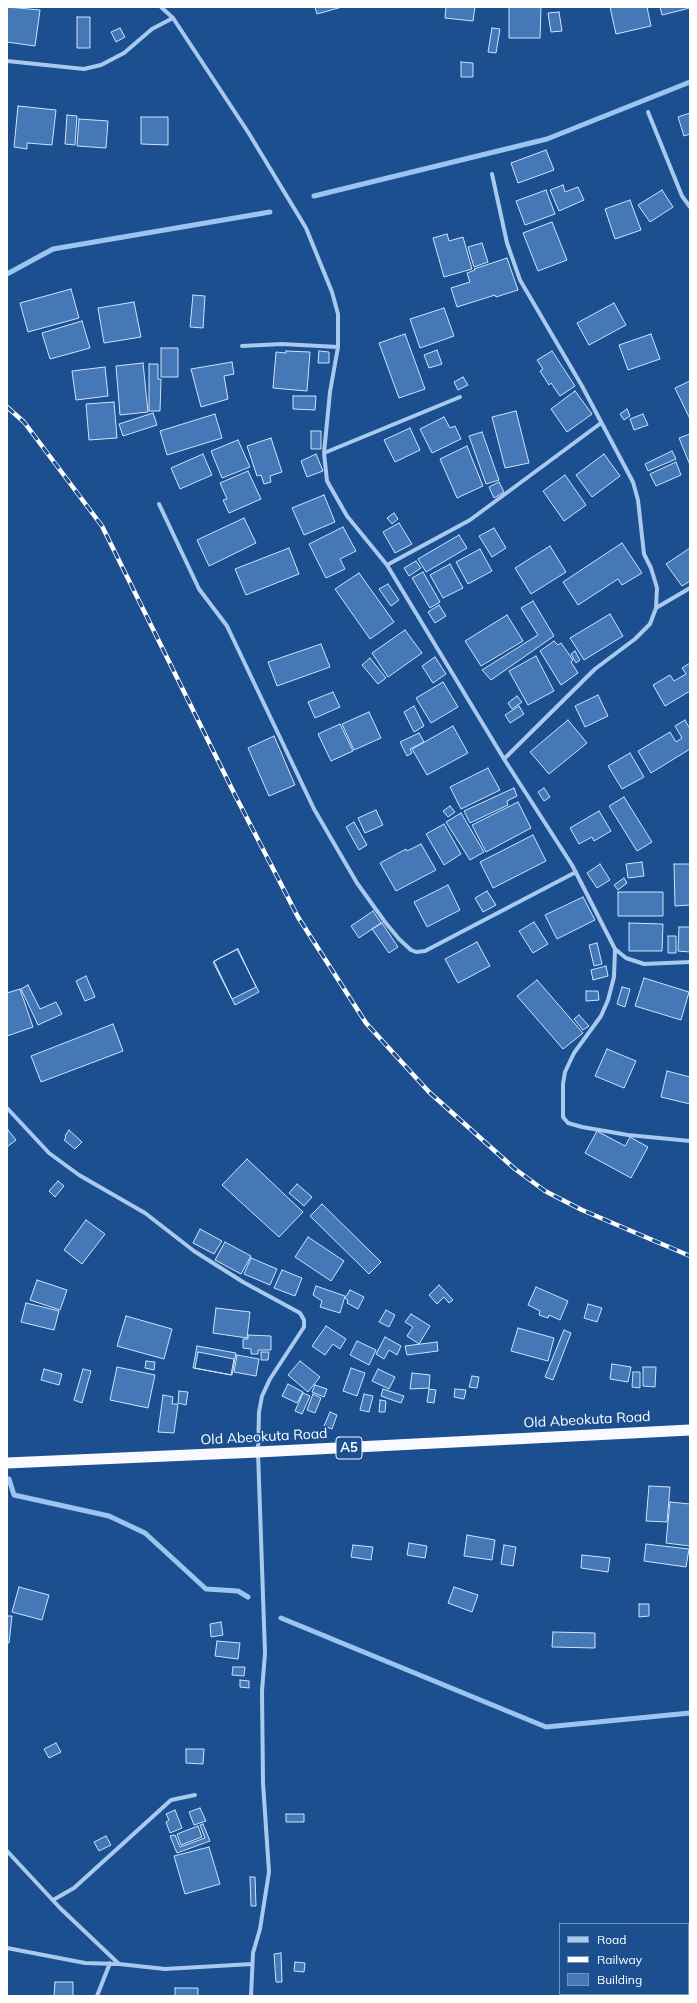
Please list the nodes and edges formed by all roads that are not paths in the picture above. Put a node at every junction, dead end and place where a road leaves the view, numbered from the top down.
1 (161, 7) edge
2 (173, 18) junction
3 (7, 61) edge
4 (648, 112) dead end
5 (492, 174) dead end
6 (690, 207) edge
7 (242, 346) dead end
8 (338, 347) junction
9 (460, 397) dead end
10 (601, 423) junction
11 (324, 453) junction
12 (159, 504) dead end
13 (387, 566) junction
14 (690, 588) edge
15 (656, 608) junction
16 (504, 758) junction
17 (576, 872) junction
18 (615, 949) junction
19 (690, 962) edge
20 (7, 1108) edge
21 (690, 1142) edge
22 (690, 1430) edge
23 (258, 1452) junction
24 (7, 1463) edge
25 (195, 1795) dead end
26 (7, 1851) edge
27 (53, 1900) junction
28 (7, 1948) edge
29 (110, 1963) junction
30 (120, 1964) junction
31 (252, 1964) junction
32 (97, 1996) edge
33 (251, 1996) edge

1 - 2 street
2 - 3 street
2 - 8 street
4 - 6 street
5 - 10 street
7 - 8 street
8 - 11 street
9 - 11 street
10 - 13 street
10 - 15 street
11 - 13 street
12 - 17 street
13 - 16 street
14 - 15 street
15 - 16 street
16 - 17 street
17 - 18 street
18 - 19 street
18 - 21 street
20 - 23 street
22 - 23 highway, Old Abeokuta Road / A5
23 - 24 highway, Old Abeokuta Road / A5
23 - 31 street
25 - 27 street
26 - 27 street
27 - 30 street
28 - 29 street
29 - 30 street
29 - 32 street
30 - 31 street
31 - 33 street

